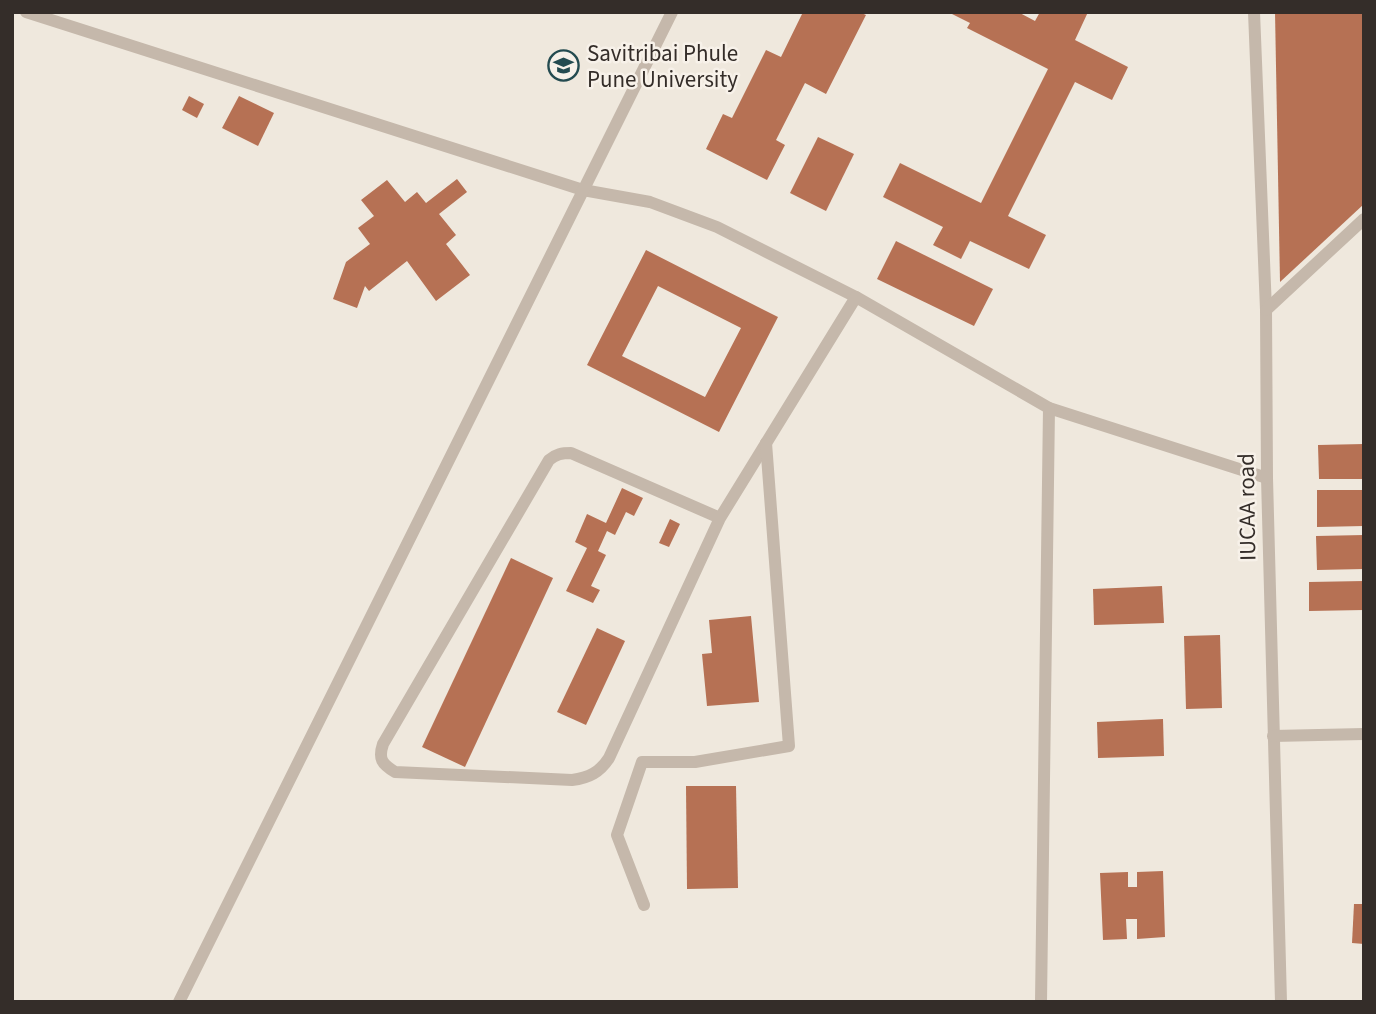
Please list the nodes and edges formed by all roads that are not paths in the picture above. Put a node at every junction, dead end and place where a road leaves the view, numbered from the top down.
1 (26, 12) edge
2 (672, 12) edge
3 (1254, 12) edge
4 (583, 190) junction
5 (1364, 219) edge
6 (856, 298) junction
7 (1266, 310) junction
8 (1049, 408) junction
9 (766, 442) junction
10 (1268, 478) junction
11 (720, 518) junction
12 (1364, 734) edge
13 (1273, 736) junction
14 (644, 905) dead end
15 (179, 1002) edge
16 (1041, 1002) edge
17 (1281, 1002) edge

1 - 4 lane
2 - 4 lane
3 - 7 lane, IUCAA road
4 - 6 lane
4 - 15 lane
5 - 7 lane
6 - 8 lane
6 - 9 lane
7 - 10 lane, IUCAA road
8 - 10 lane
8 - 16 lane
9 - 11 lane
9 - 14 lane
10 - 13 lane, IUCAA road
11 - 11 lane
12 - 13 lane
13 - 17 lane, IUCAA road

